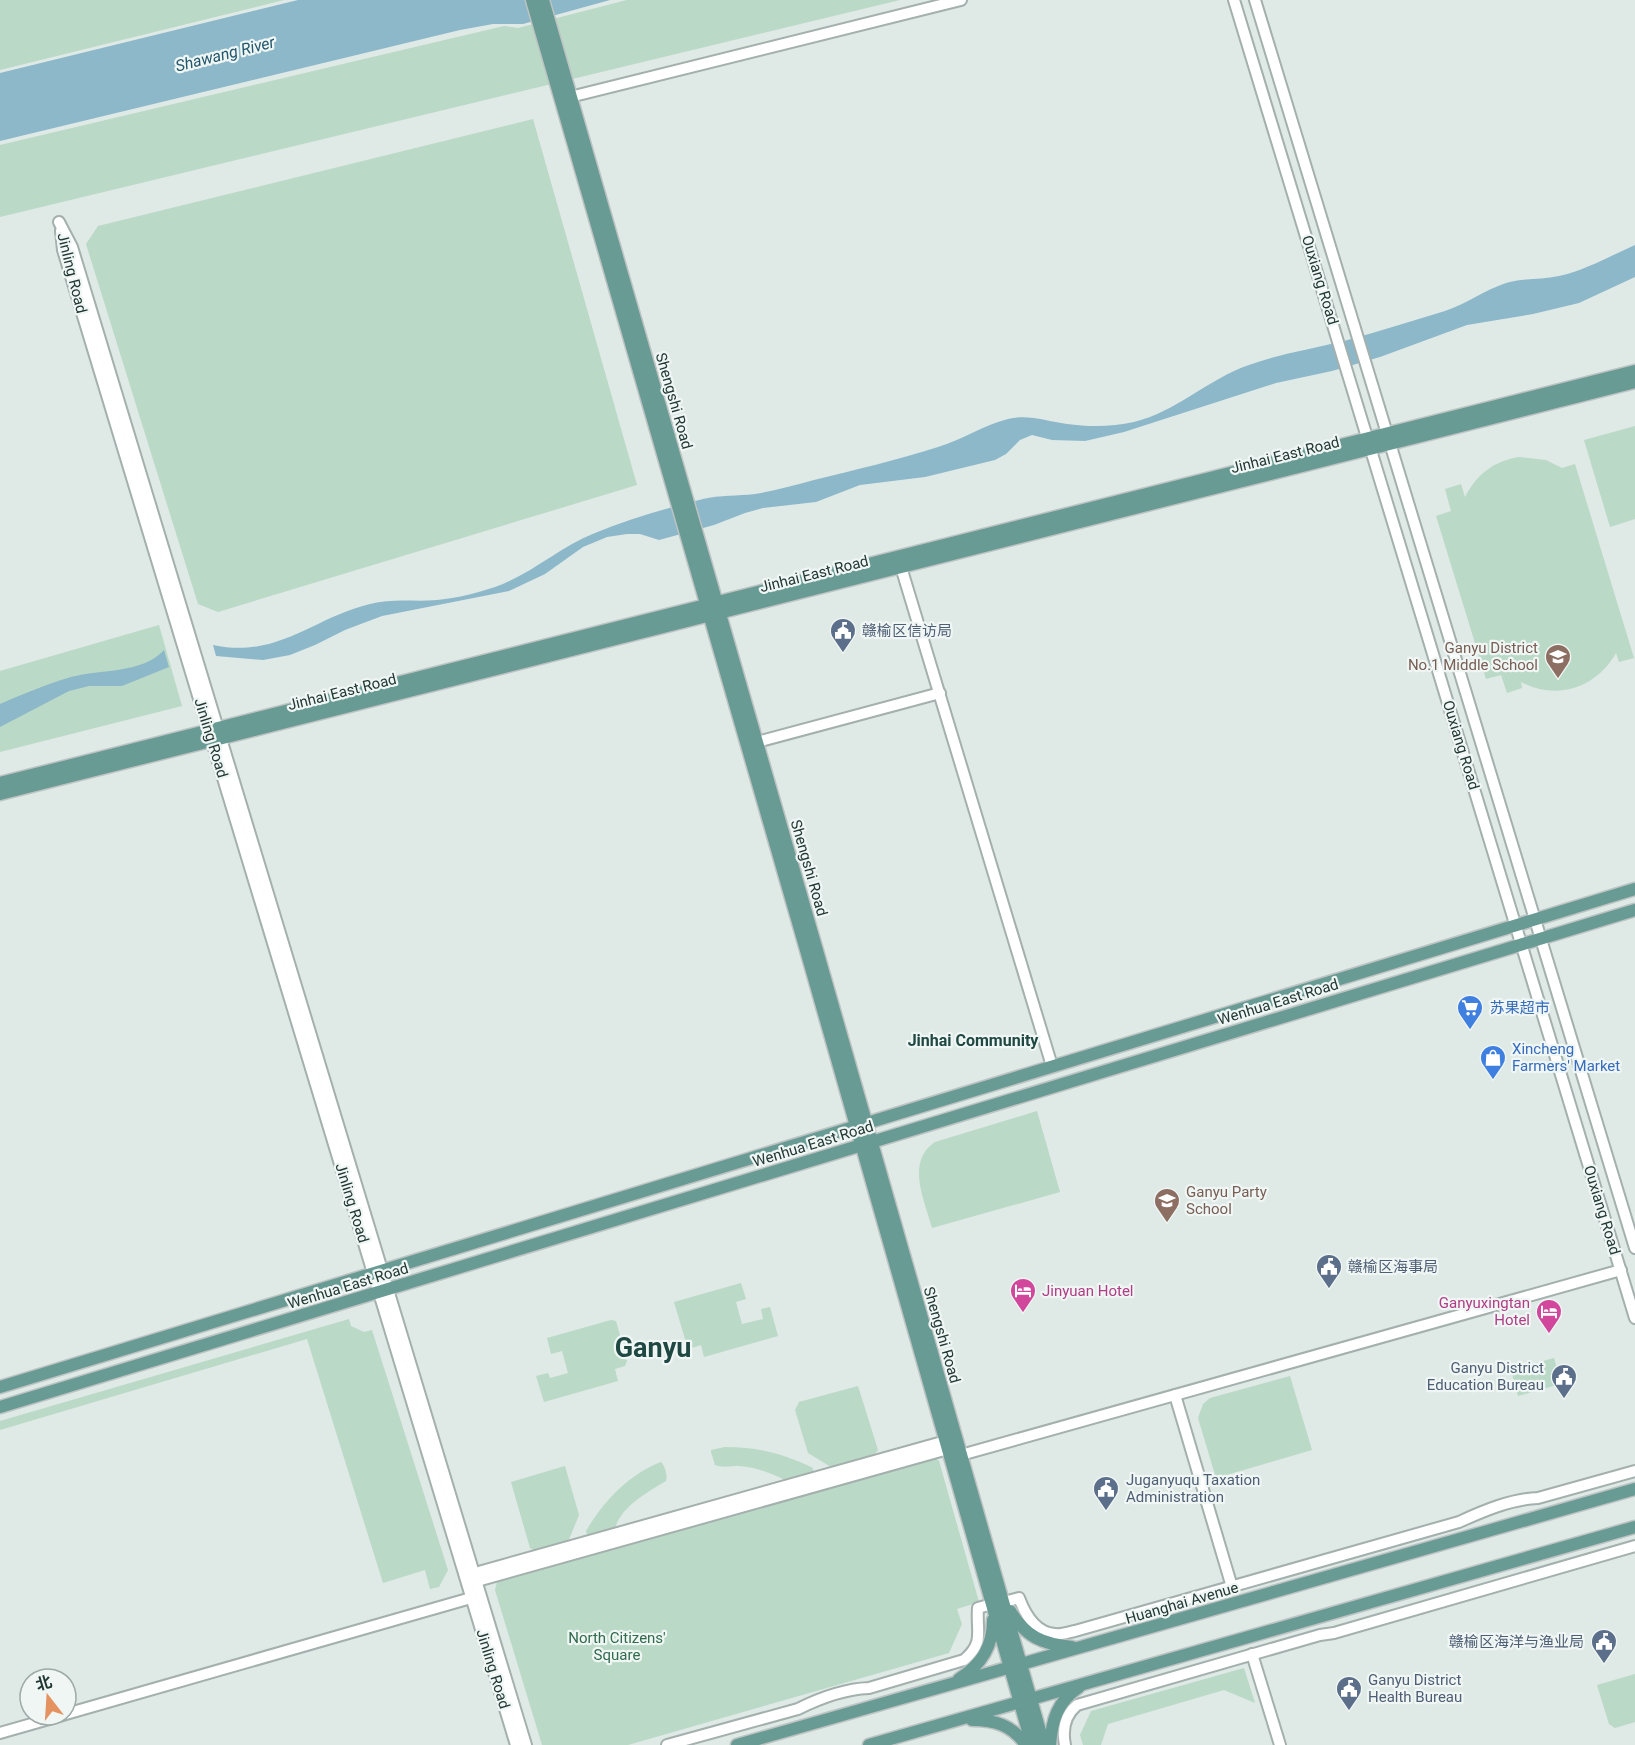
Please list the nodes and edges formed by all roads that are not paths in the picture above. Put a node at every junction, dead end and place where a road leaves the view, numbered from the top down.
1 (532, 0) edge
2 (543, 0) edge
3 (961, 0) edge
4 (1234, 0) edge
5 (1255, 0) edge
6 (570, 97) junction
7 (1635, 371) edge
8 (1635, 382) edge
9 (1389, 439) junction
10 (1369, 444) junction
11 (901, 567) junction
12 (713, 609) junction
13 (939, 693) junction
14 (215, 735) junction
15 (757, 742) junction
16 (0, 783) edge
17 (0, 794) edge
18 (1635, 889) edge
19 (1635, 910) edge
20 (1535, 920) junction
21 (1516, 925) junction
22 (1541, 938) junction
23 (1521, 944) junction
24 (1052, 1066) junction
25 (861, 1125) junction
26 (867, 1143) junction
27 (1635, 1248) edge
28 (1620, 1270) junction
29 (377, 1272) junction
30 (383, 1291) junction
31 (1635, 1318) edge
32 (0, 1387) edge
33 (1175, 1395) junction
34 (0, 1407) edge
35 (954, 1446) junction
36 (1635, 1471) edge
37 (1633, 1489) edge
38 (1635, 1527) edge
39 (1635, 1546) edge
40 (470, 1578) junction
41 (1231, 1587) junction
42 (1259, 1596) junction
43 (471, 1598) junction
44 (1000, 1602) junction
45 (1214, 1609) junction
46 (1264, 1632) junction
47 (1231, 1642) junction
48 (1079, 1648) junction
49 (1253, 1654) junction
50 (1016, 1666) junction
51 (1086, 1683) junction
52 (951, 1684) junction
53 (1025, 1700) junction
54 (78, 1711) edge
55 (959, 1719) junction
56 (22, 1727) edge
57 (0, 1733) edge
58 (516, 1745) edge
59 (526, 1745) edge
60 (667, 1745) edge
61 (737, 1745) edge
62 (869, 1745) edge
63 (1026, 1745) edge
64 (1032, 1745) edge
65 (1044, 1745) edge
66 (1050, 1745) edge
67 (1065, 1745) edge
68 (1280, 1745) edge

1 - 12 main road, Shengshi Road
2 - 6 main road, Shengshi Road
3 - 6 street
4 - 10 street, Ouxiang Road
5 - 9 street, Ouxiang Road
6 - 12 main road, Shengshi Road
7 - 9 main road, Jinhai East Road
8 - 9 main road, Jinhai East Road
9 - 10 main road, Jinhai East Road
9 - 20 street, Ouxiang Road
10 - 11 main road, Jinhai East Road
10 - 12 main road, Jinhai East Road
10 - 21 street, Ouxiang Road
11 - 12 main road, Jinhai East Road
11 - 13 street
12 - 14 main road, Jinhai East Road
12 - 15 main road, Shengshi Road
12 - 25 main road, Shengshi Road
13 - 15 street
13 - 24 street
14 - 14 street, Jinling Road
14 - 16 main road, Jinhai East Road
14 - 17 main road, Jinhai East Road
14 - 29 street, Jinling Road
15 - 25 main road, Shengshi Road
18 - 20 main road, Wenhua East Road
19 - 22 main road, Wenhua East Road
20 - 21 main road, Wenhua East Road
20 - 22 street, Ouxiang Road
21 - 23 street, Ouxiang Road
21 - 24 main road, Wenhua East Road
22 - 23 main road, Wenhua East Road
22 - 27 street, Ouxiang Road
23 - 26 main road, Wenhua East Road
23 - 28 street, Ouxiang Road
24 - 25 main road, Wenhua East Road
25 - 26 main road, Shengshi Road
25 - 29 main road, Wenhua East Road
26 - 30 main road, Wenhua East Road
26 - 35 main road, Shengshi Road
28 - 31 street, Ouxiang Road
28 - 33 street
29 - 30 street, Jinling Road
29 - 32 main road, Wenhua East Road
30 - 34 main road, Wenhua East Road
30 - 40 street, Jinling Road
33 - 35 street
33 - 41 street
35 - 40 street
35 - 44 main road, Shengshi Road
36 - 41 street
37 - 42 main road, Huanghai Avenue
38 - 46 main road
39 - 49 street
40 - 43 street, Jinling Road
40 - 59 street, Jinling Road
41 - 42 street
41 - 44 street
41 - 45 street
42 - 45 main road, Huanghai Avenue
43 - 54 street
43 - 58 street, Jinling Road
44 - 48 main road
44 - 50 main road, Shengshi Road
44 - 52 main road
44 - 60 street
45 - 48 main road, Huanghai Avenue
46 - 47 main road
46 - 49 street
47 - 49 street
47 - 51 main road
48 - 50 main road, Huanghai Avenue
49 - 67 street
49 - 68 street
50 - 52 main road, Huanghai Avenue
50 - 53 main road, Shengshi Road
51 - 53 main road
51 - 66 main road
52 - 61 main road, Huanghai Avenue
53 - 55 main road
53 - 64 main road, Shengshi Road
53 - 65 main road, Shengshi Road
55 - 62 main road
55 - 63 main road
56 - 57 street

